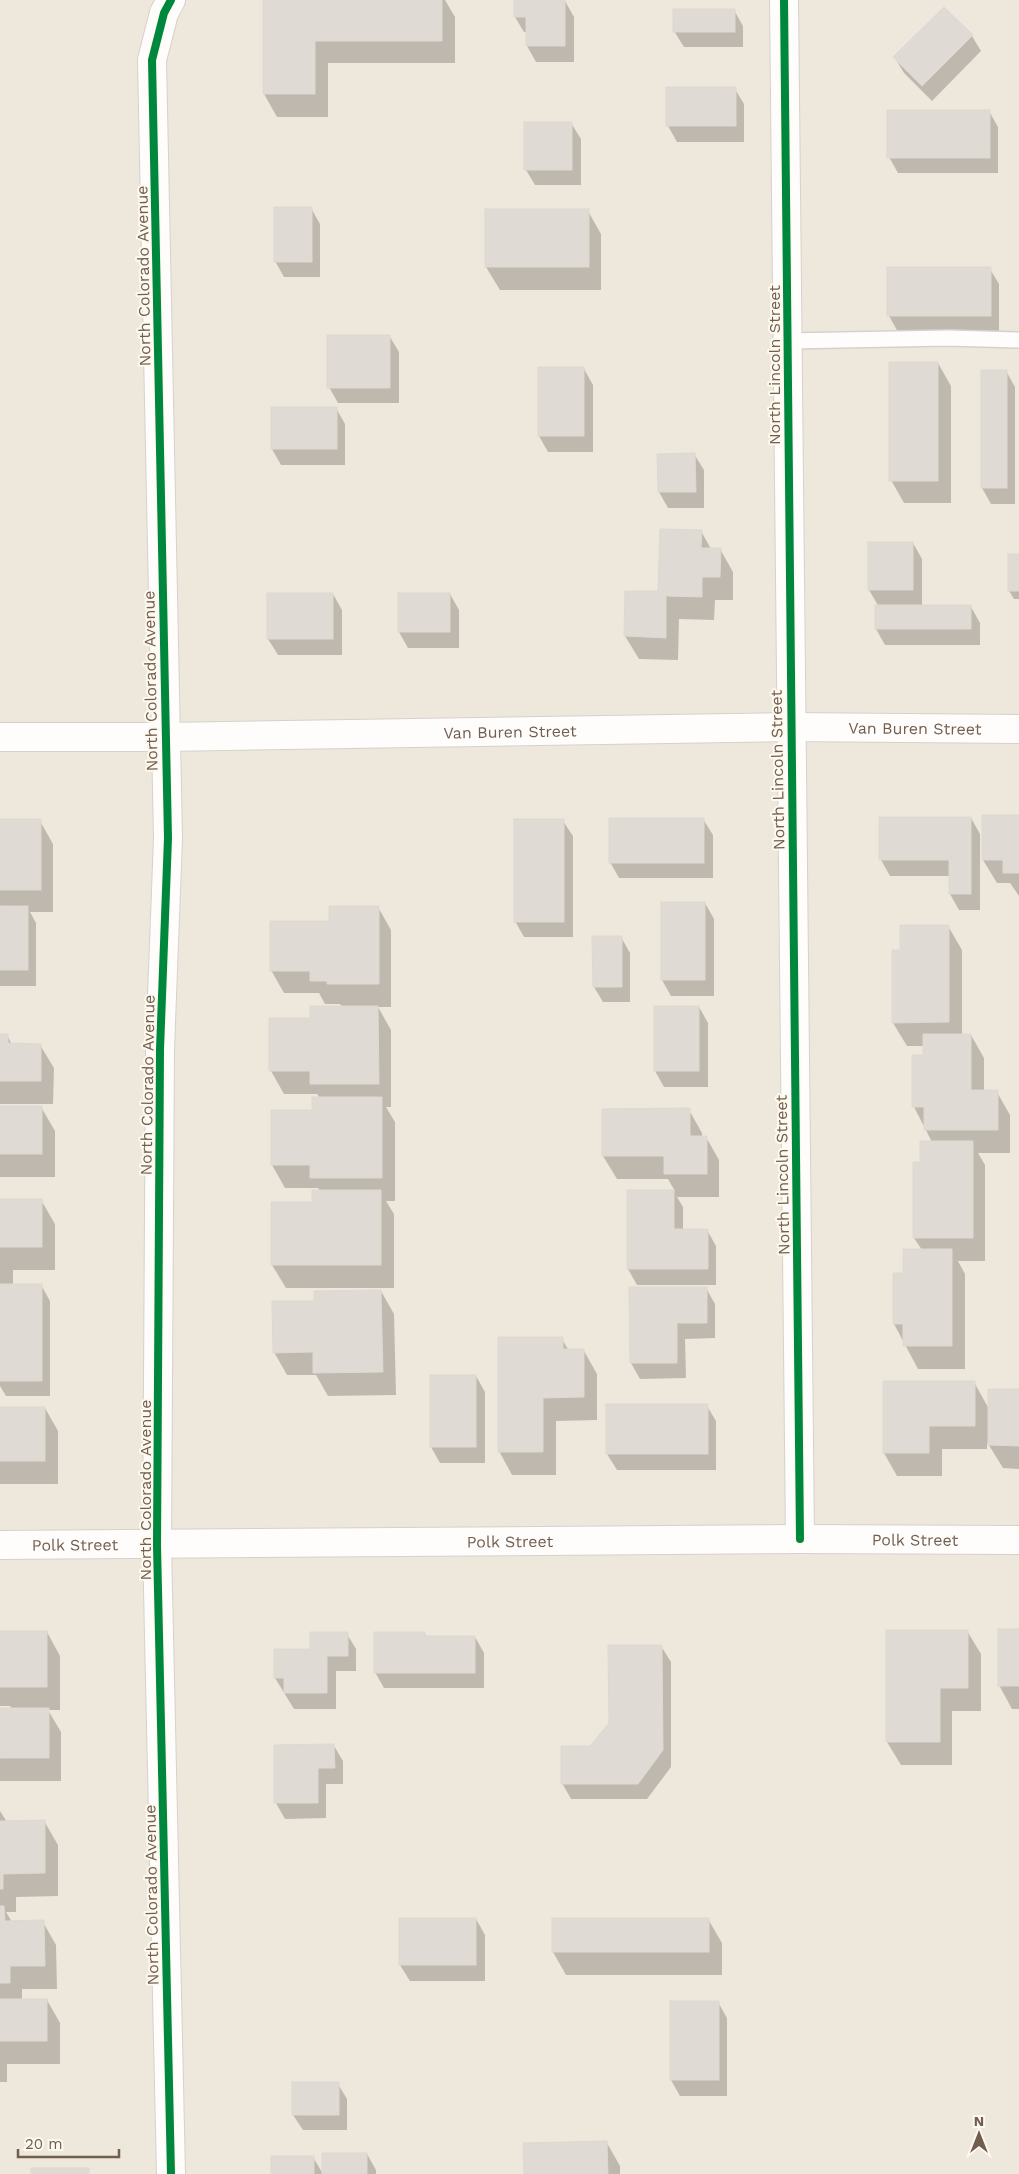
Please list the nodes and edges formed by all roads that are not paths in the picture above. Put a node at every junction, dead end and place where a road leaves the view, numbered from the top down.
1 (171, 0) edge
2 (784, 0) edge
3 (1019, 340) edge
4 (787, 341) junction
5 (791, 727) junction
6 (1019, 729) edge
7 (0, 737) edge
8 (165, 737) junction
9 (800, 1539) junction
10 (1019, 1540) edge
11 (157, 1544) junction
12 (0, 1545) edge
13 (171, 2174) edge

1 - 8 street, North Colorado Avenue
2 - 4 street, North Lincoln Street
3 - 4 lane
4 - 5 street, North Lincoln Street
5 - 6 street, Van Buren Street
5 - 8 street, Van Buren Street
5 - 9 street, North Lincoln Street
7 - 8 street, Van Buren Street
8 - 11 street, North Colorado Avenue
9 - 10 street, Polk Street
9 - 11 street, Polk Street
11 - 12 street, Polk Street
11 - 13 street, North Colorado Avenue

